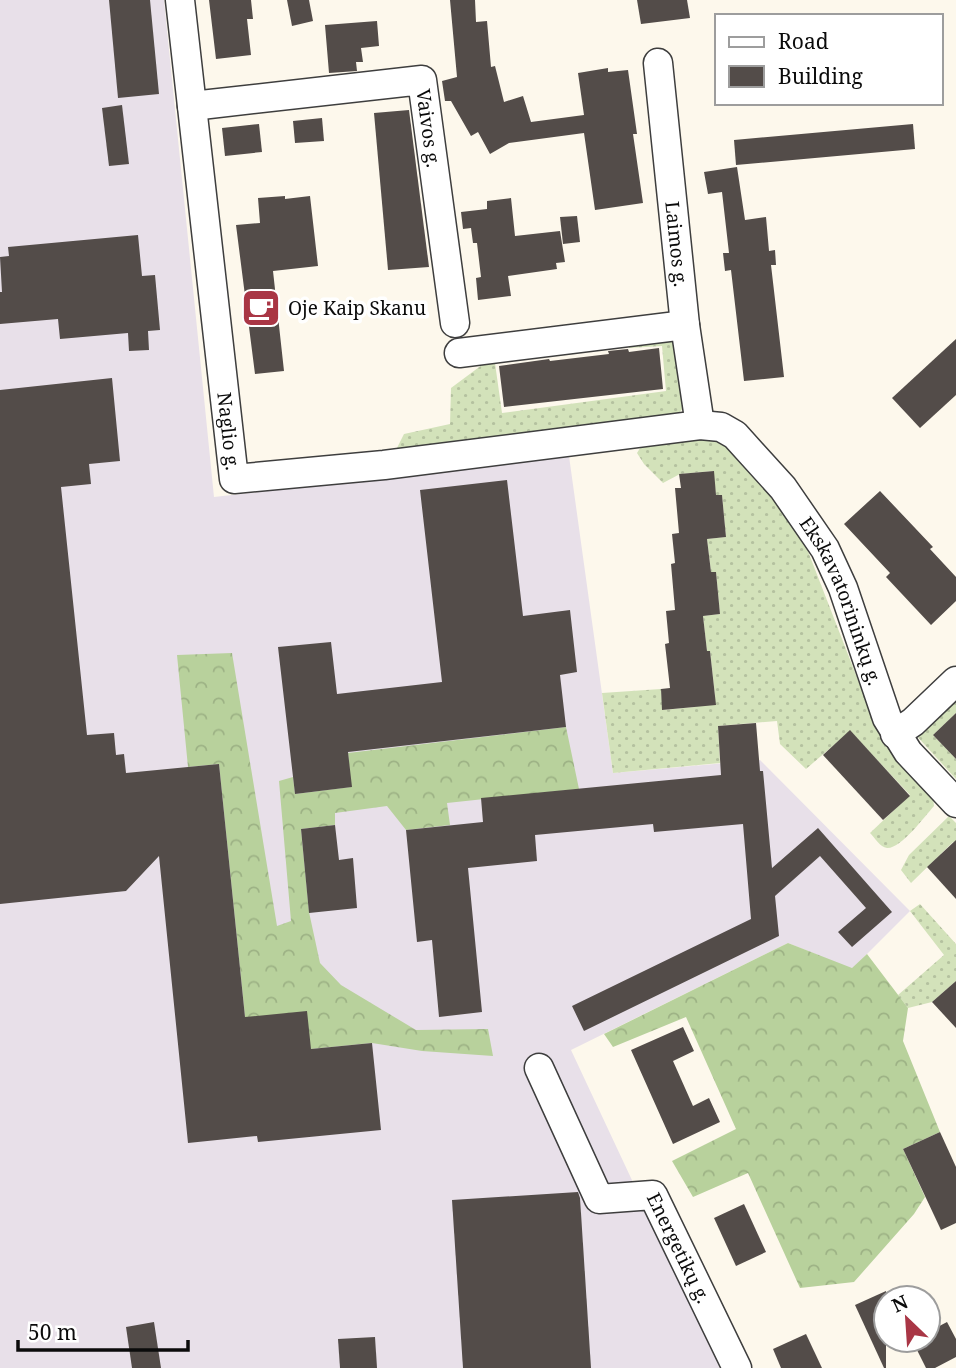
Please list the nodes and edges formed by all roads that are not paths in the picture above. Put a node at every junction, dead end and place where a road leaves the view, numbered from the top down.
1 (180, 0) edge
2 (658, 63) dead end
3 (192, 106) junction
4 (455, 323) dead end
5 (685, 325) junction
6 (459, 353) dead end
7 (700, 425) junction
8 (956, 681) edge
9 (895, 734) junction
10 (956, 803) edge
11 (539, 1068) dead end
12 (737, 1368) edge

1 - 3 street, Naglio g.
2 - 5 street, Laimos g.
3 - 4 street, Vaivos g.
3 - 7 street, Naglio g.
5 - 6 street
5 - 7 street, Laimos g.
7 - 9 street, Ekskavatorininkų g.
8 - 9 street
9 - 10 street, Ekskavatorininkų g.
11 - 12 street, Energetikų g.

